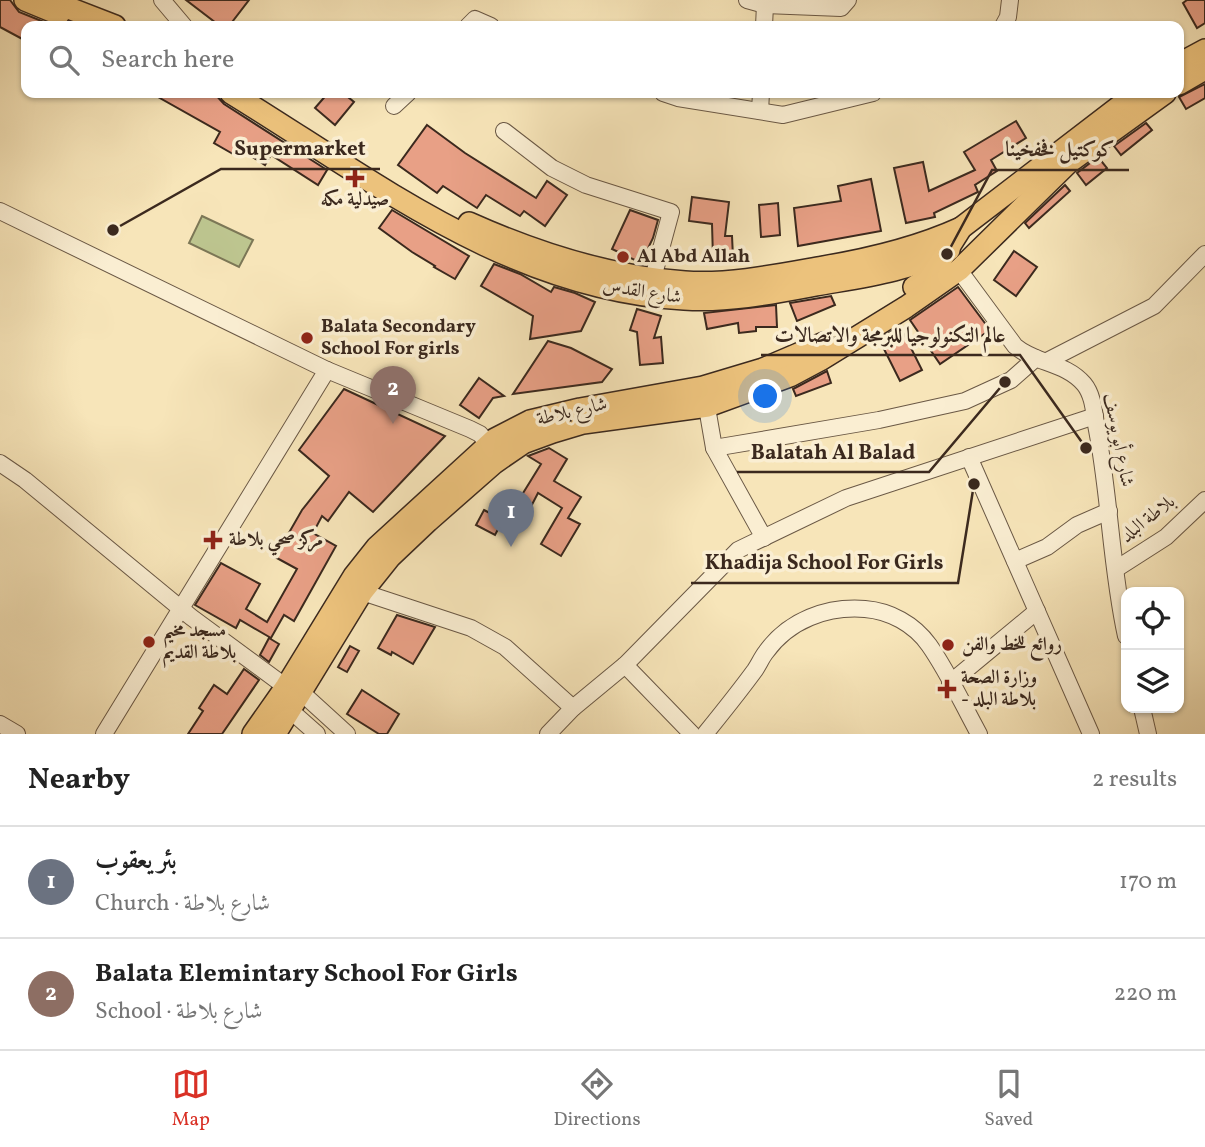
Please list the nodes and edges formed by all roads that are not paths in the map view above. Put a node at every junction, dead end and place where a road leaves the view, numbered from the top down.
1 (26, 0) edge
2 (48, 0) edge
3 (162, 0) edge
4 (747, 0) edge
5 (848, 0) edge
6 (1010, 0) edge
7 (765, 5) junction
8 (78, 21) edge
9 (102, 21) edge
10 (180, 21) edge
11 (764, 21) edge
12 (1006, 21) edge
13 (1205, 50) edge
14 (1184, 61) edge
15 (1205, 69) edge
16 (1184, 81) edge
17 (239, 98) edge
18 (260, 98) edge
19 (403, 98) edge
20 (678, 98) edge
21 (761, 98) edge
22 (853, 98) edge
23 (1131, 98) edge
24 (1158, 98) edge
25 (394, 106) dead end
26 (760, 111) junction
27 (503, 131) dead end
28 (1068, 163) junction
29 (0, 211) edge
30 (952, 241) junction
31 (1205, 254) edge
32 (959, 270) junction
33 (653, 278) junction
34 (1042, 360) junction
35 (327, 370) junction
36 (705, 396) junction
37 (1095, 416) junction
38 (715, 448) junction
39 (494, 452) junction
40 (970, 457) junction
41 (0, 463) edge
42 (1205, 500) edge
43 (1109, 511) junction
44 (764, 538) junction
45 (1015, 561) junction
46 (1116, 569) junction
47 (362, 592) junction
48 (180, 609) junction
49 (1037, 611) junction
50 (1121, 612) edge
51 (625, 664) junction
52 (950, 683) junction
53 (293, 697) junction
54 (573, 708) junction
55 (1143, 713) edge
56 (0, 724) edge
57 (17, 734) edge
58 (104, 734) edge
59 (253, 734) edge
60 (275, 734) edge
61 (317, 734) edge
62 (346, 734) edge
63 (548, 734) edge
64 (692, 734) edge
65 (705, 734) edge
66 (979, 734) edge
67 (1090, 734) edge
68 (1148, 734) edge

1 - 8 main road
2 - 9 main road
3 - 10 street
4 - 7 street
5 - 7 street
6 - 12 street
7 - 11 street
13 - 14 main road
15 - 16 main road
17 - 30 main road, شارع القدس
18 - 33 main road, شارع القدس
19 - 25 street
20 - 26 street
21 - 26 street
22 - 26 street
23 - 30 main road
24 - 28 main road
27 - 33 street
28 - 30 main road, شارع القدس
28 - 32 main road, شارع بلاطة
29 - 35 street
30 - 33 main road, شارع القدس
30 - 36 main road, شارع بلاطة
31 - 34 street
32 - 34 street, شارع أبو يوسف
32 - 36 main road, شارع بلاطة
34 - 37 street, شارع أبو يوسف
34 - 38 street
35 - 39 street
35 - 48 street
36 - 38 street
36 - 39 main road, شارع بلاطة
37 - 40 street
37 - 43 street, شارع أبو يوسف
38 - 44 street
39 - 47 main road, شارع بلاطة
39 - 53 main road, شارع بلاطة
40 - 44 street
40 - 45 street
41 - 48 street
42 - 46 street, بلاطة البلد
43 - 45 street
43 - 46 street, شارع أبو يوسف
44 - 51 street
45 - 49 street
46 - 50 street, شارع أبو يوسف
47 - 53 main road, شارع بلاطة
47 - 54 street
48 - 53 street
48 - 58 street
49 - 52 street
49 - 67 street
51 - 54 street
51 - 64 street
52 - 65 street
52 - 66 street
53 - 59 main road, شارع بلاطة
53 - 60 main road, شارع بلاطة
53 - 61 street
53 - 62 street
54 - 63 street
55 - 68 street
56 - 57 street

